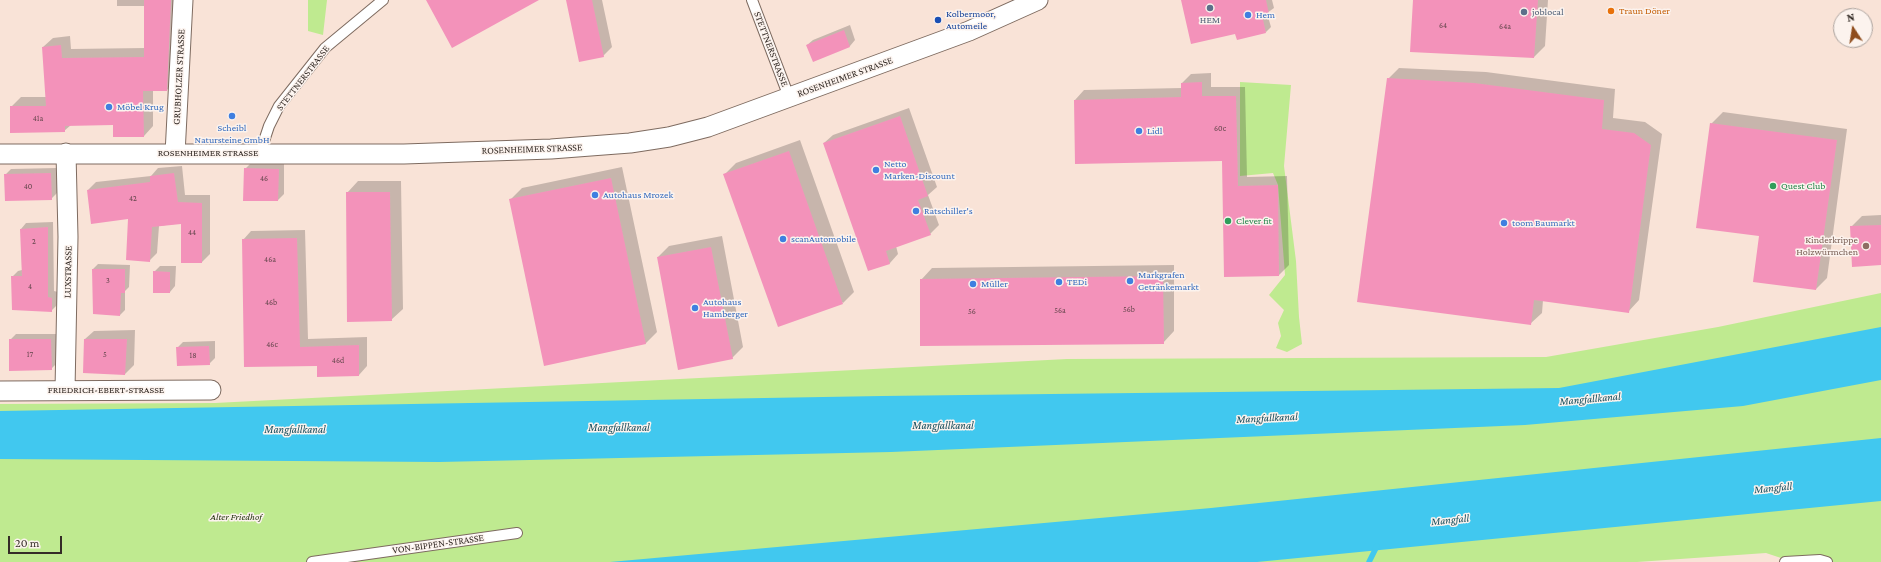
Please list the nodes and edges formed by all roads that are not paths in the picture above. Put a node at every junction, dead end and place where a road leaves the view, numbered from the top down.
1 (183, 0) edge
2 (383, 0) edge
3 (752, 0) edge
4 (1030, 2) edge
5 (789, 97) junction
6 (260, 153) junction
7 (0, 154) edge
8 (66, 154) junction
9 (175, 154) junction
10 (65, 390) junction
11 (211, 390) dead end
12 (0, 391) edge
13 (517, 533) dead end
14 (1824, 561) edge
15 (312, 562) edge
16 (1785, 562) edge

1 - 9 street, GRUBHOLZER STRASSE
2 - 6 lane, STETTNERSTRASSE
3 - 5 lane, STETTNERSTRASSE
4 - 5 street, ROSENHEIMER STRASSE
5 - 6 street, ROSENHEIMER STRASSE
6 - 9 street, ROSENHEIMER STRASSE
7 - 8 street, ROSENHEIMER STRASSE
8 - 9 street, ROSENHEIMER STRASSE
8 - 10 street, LUXSTRASSE
10 - 11 street, FRIEDRICH-EBERT-STRASSE
10 - 12 street, FRIEDRICH-EBERT-STRASSE
13 - 15 lane, VON-BIPPEN-STRASSE
14 - 16 lane

